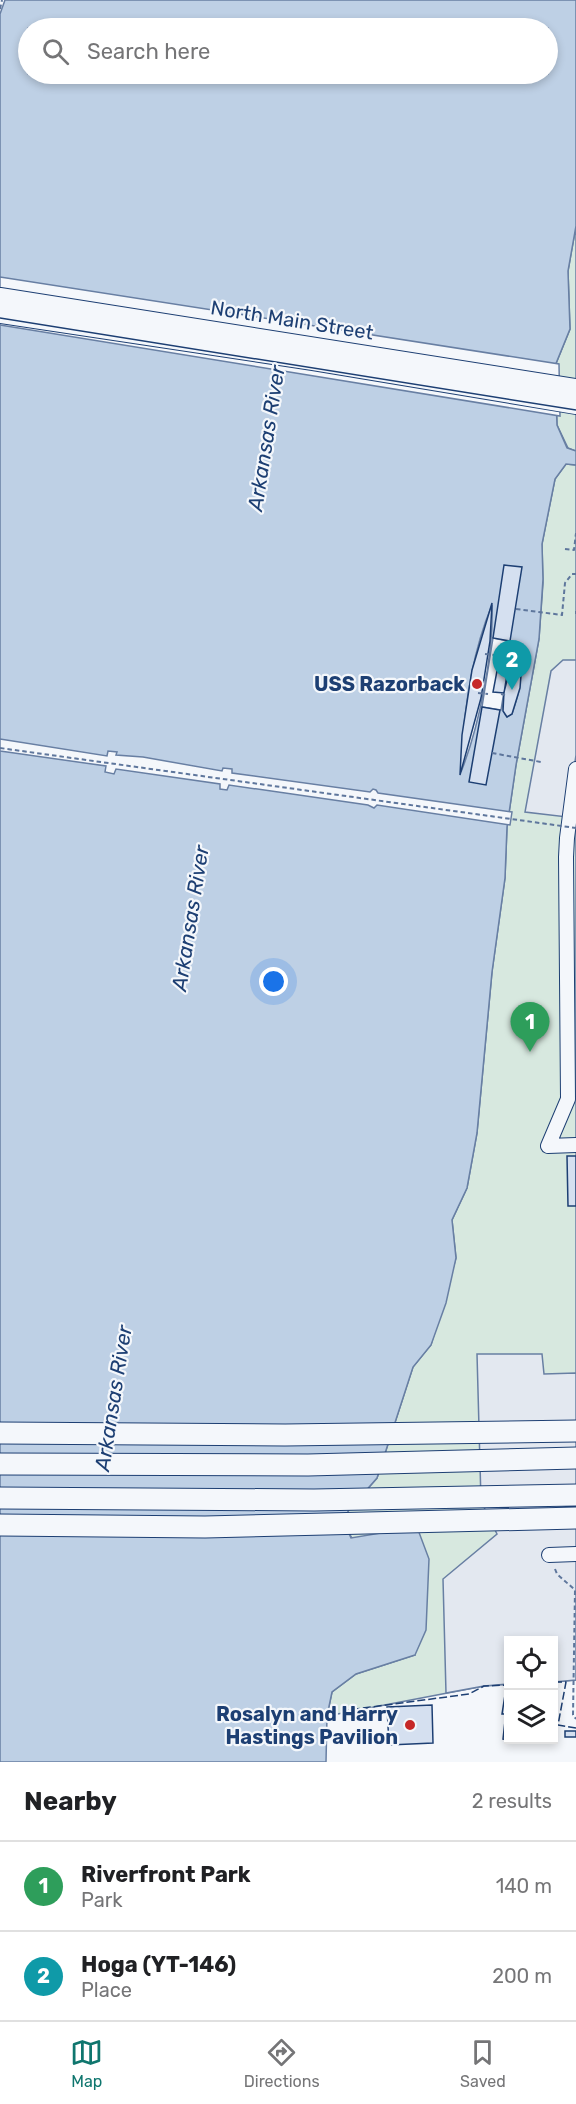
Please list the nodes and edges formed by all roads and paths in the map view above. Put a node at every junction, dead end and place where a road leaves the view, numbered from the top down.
1 (2, 0) edge
2 (0, 9) edge
3 (0, 297) edge
4 (0, 314) edge
5 (576, 388) edge
6 (576, 405) edge
7 (576, 533) edge
8 (565, 549) dead end
9 (576, 574) edge
10 (516, 609) dead end
11 (485, 654) dead end
12 (494, 655) dead end
13 (478, 693) dead end
14 (488, 694) dead end
15 (501, 694) dead end
16 (505, 695) dead end
17 (0, 748) edge
18 (492, 753) dead end
19 (541, 762) dead end
20 (576, 769) edge
21 (576, 828) edge
22 (576, 1145) edge
23 (576, 1431) edge
24 (0, 1433) edge
25 (576, 1458) edge
26 (0, 1464) edge
27 (576, 1495) edge
28 (0, 1498) edge
29 (576, 1520) edge
30 (0, 1525) edge
31 (576, 1554) edge
32 (549, 1555) joint
33 (576, 1719) edge

1 - 2 path
3 - 5 main road, North Main Street
4 - 6 main road, North Main Street
7 - 8 path
9 - 10 path
11 - 12 path
13 - 14 path
15 - 16 path
17 - 21 path, bridge
18 - 19 path
20 - 22 lane
23 - 24 highway
25 - 26 highway
27 - 28 highway
29 - 30 highway
31 - 32 lane
32 - 33 path

